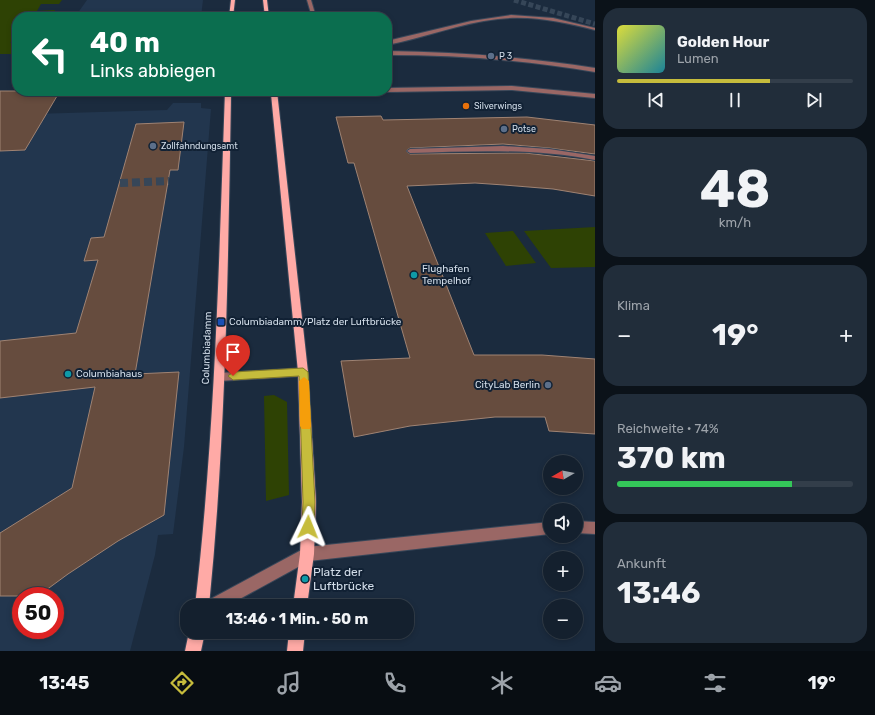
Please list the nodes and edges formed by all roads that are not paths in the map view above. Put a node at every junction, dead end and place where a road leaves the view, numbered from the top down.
1 (233, 0) edge
2 (265, 0) edge
3 (309, 0) edge
4 (232, 12) edge
5 (266, 12) edge
6 (313, 12) edge
7 (595, 29) edge
8 (392, 42) edge
9 (392, 53) edge
10 (595, 70) edge
11 (392, 90) edge
12 (228, 96) edge
13 (276, 96) edge
14 (595, 96) edge
15 (410, 151) dead end
16 (595, 158) edge
17 (303, 372) junction
18 (219, 377) junction
19 (583, 527) edge
20 (595, 528) edge
21 (543, 529) edge
22 (306, 554) junction
23 (203, 599) edge
24 (225, 599) edge
25 (301, 599) edge
26 (197, 639) edge
27 (296, 639) edge
28 (197, 650) edge
29 (295, 651) edge

1 - 4 main road
2 - 5 main road
3 - 6 street
7 - 8 street
9 - 10 street
11 - 14 street
12 - 18 main road, Columbiadamm
13 - 17 main road
15 - 16 street
17 - 18 street
17 - 22 main road
18 - 23 main road, Columbiadamm
19 - 20 street
21 - 22 street
22 - 24 street
22 - 25 main road
26 - 28 main road
27 - 29 main road

